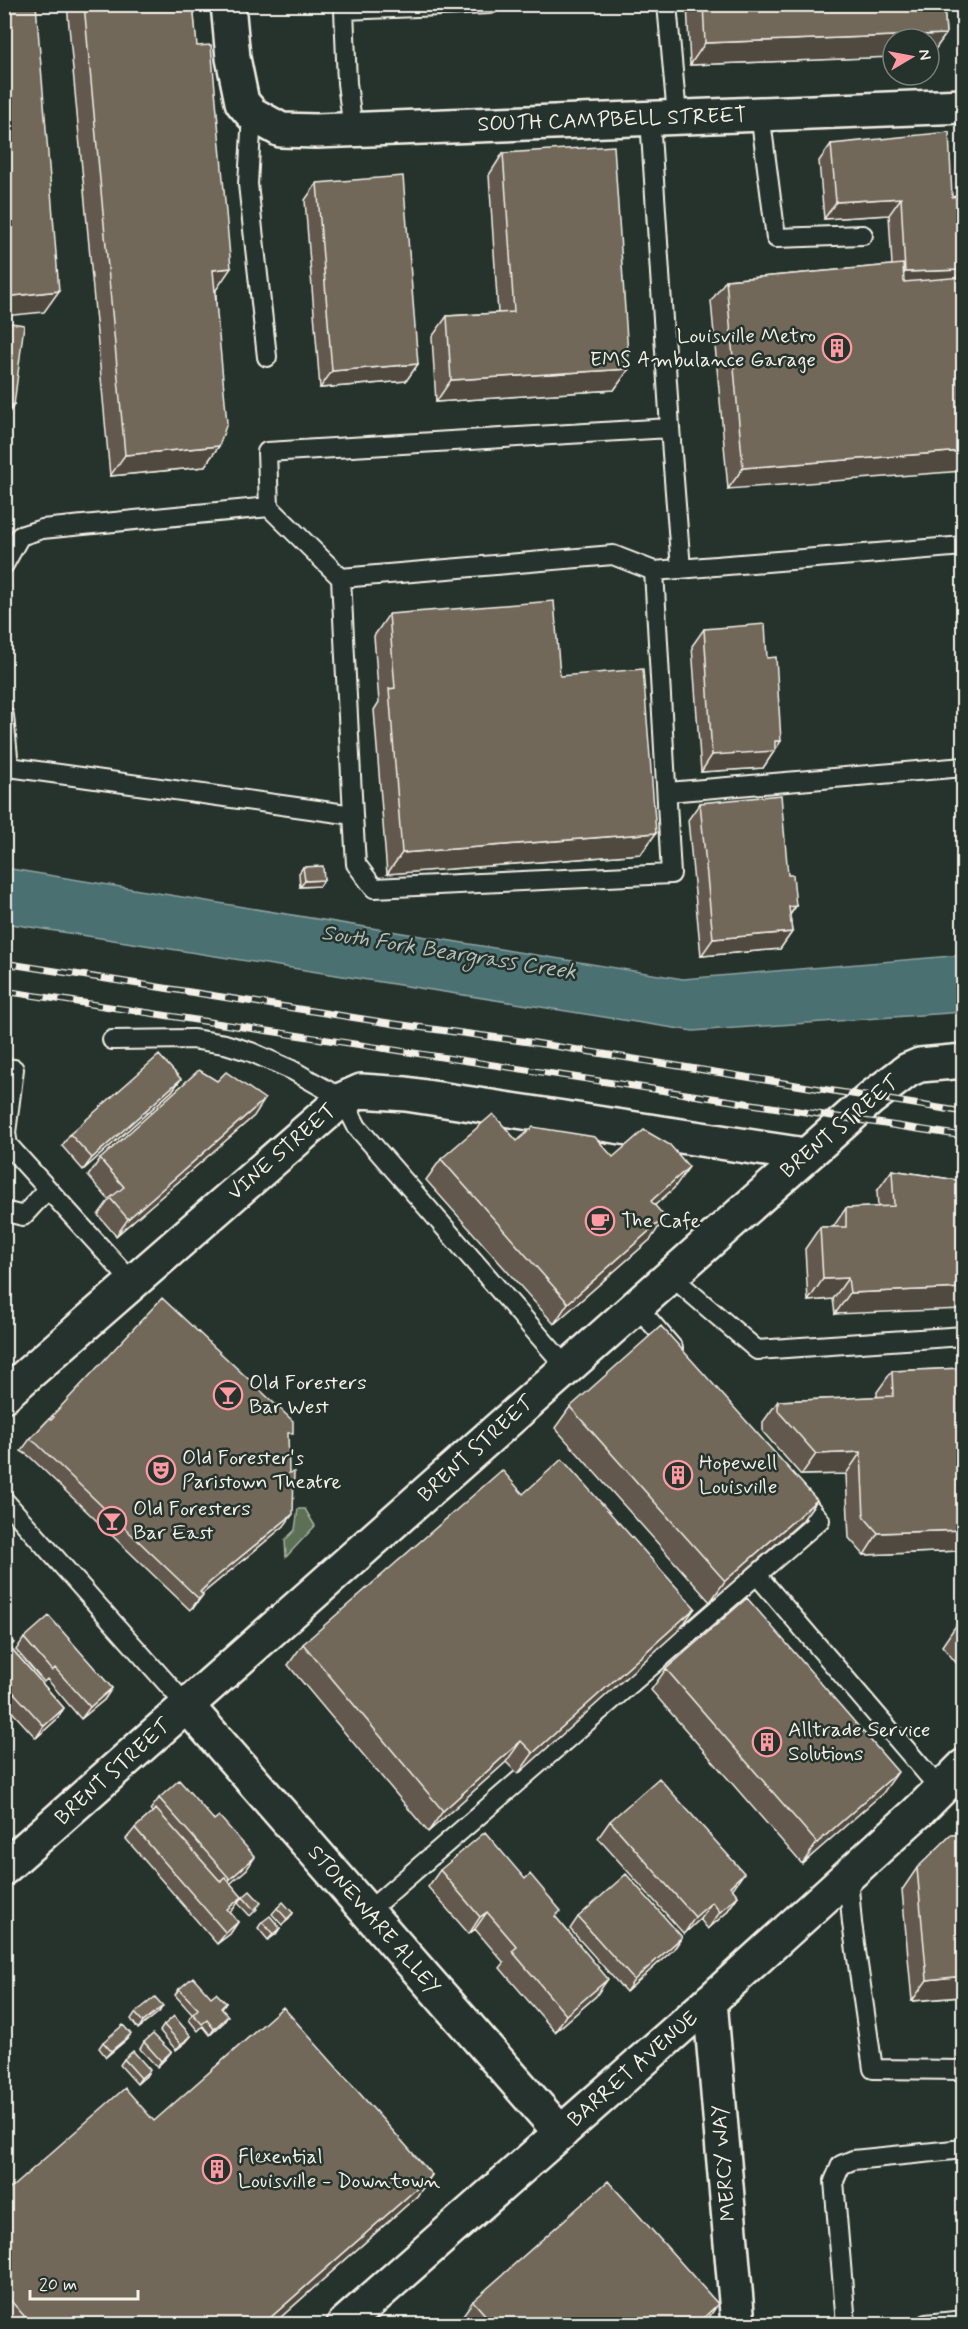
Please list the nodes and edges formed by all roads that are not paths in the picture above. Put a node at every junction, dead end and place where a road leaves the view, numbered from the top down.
1 (228, 4) edge
2 (490, 4) edge
3 (667, 4) edge
4 (963, 106) edge
5 (760, 113) junction
6 (257, 117) junction
7 (664, 117) junction
8 (353, 130) junction
9 (863, 235) dead end
10 (267, 357) dead end
11 (670, 428) junction
12 (269, 507) junction
13 (963, 546) edge
14 (4, 565) edge
15 (681, 568) junction
16 (654, 571) junction
17 (341, 578) junction
18 (4, 716) edge
19 (963, 767) edge
20 (668, 792) junction
21 (353, 815) junction
22 (112, 1040) dead end
23 (963, 1061) edge
24 (4, 1068) edge
25 (343, 1099) junction
26 (805, 1155) junction
27 (48, 1190) junction
28 (4, 1211) edge
29 (671, 1276) junction
30 (133, 1283) junction
31 (638, 1306) junction
32 (963, 1336) edge
33 (688, 1365) edge
34 (567, 1368) junction
35 (5, 1394) edge
36 (781, 1474) edge
37 (4, 1500) edge
38 (757, 1575) junction
39 (187, 1706) junction
40 (963, 1766) edge
41 (941, 1798) edge
42 (4, 1868) edge
43 (848, 1876) junction
44 (367, 1912) junction
45 (710, 2001) junction
46 (963, 2070) edge
47 (561, 2133) junction
48 (963, 2149) edge
49 (963, 2320) edge
50 (344, 2325) edge
51 (738, 2325) edge
52 (846, 2325) edge
53 (926, 2325) edge

1 - 6 street
2 - 8 lane
3 - 7 lane
4 - 5 street, SOUTH CAMPBELL STREET
5 - 7 street, SOUTH CAMPBELL STREET
5 - 9 lane
6 - 8 street, SOUTH CAMPBELL STREET
6 - 10 lane
7 - 8 street, SOUTH CAMPBELL STREET
7 - 11 lane
11 - 12 lane
11 - 15 lane
12 - 14 lane
12 - 17 lane
13 - 15 lane
15 - 16 lane
16 - 17 lane
16 - 20 lane
17 - 21 lane
18 - 21 lane
19 - 20 lane
20 - 21 lane
22 - 25 lane
23 - 26 street, BRENT STREET
24 - 27 lane
25 - 26 street, VINE STREET
25 - 30 street, VINE STREET
25 - 34 lane
26 - 29 street, BRENT STREET
27 - 28 lane
27 - 30 lane
29 - 31 street, BRENT STREET
29 - 32 lane
30 - 35 street, VINE STREET
31 - 33 lane
31 - 34 street, BRENT STREET
34 - 39 street, BRENT STREET
36 - 38 lane
37 - 39 lane
38 - 41 lane
38 - 44 lane
39 - 42 street, BRENT STREET
39 - 44 street, STONEWARE ALLEY
40 - 41 street, BARRET AVENUE
41 - 43 street, BARRET AVENUE
43 - 45 street, BARRET AVENUE
43 - 46 lane
44 - 47 street, STONEWARE ALLEY
45 - 47 street, BARRET AVENUE
45 - 51 street, MERCY WAY
47 - 50 street, BARRET AVENUE
48 - 52 lane
49 - 53 lane

